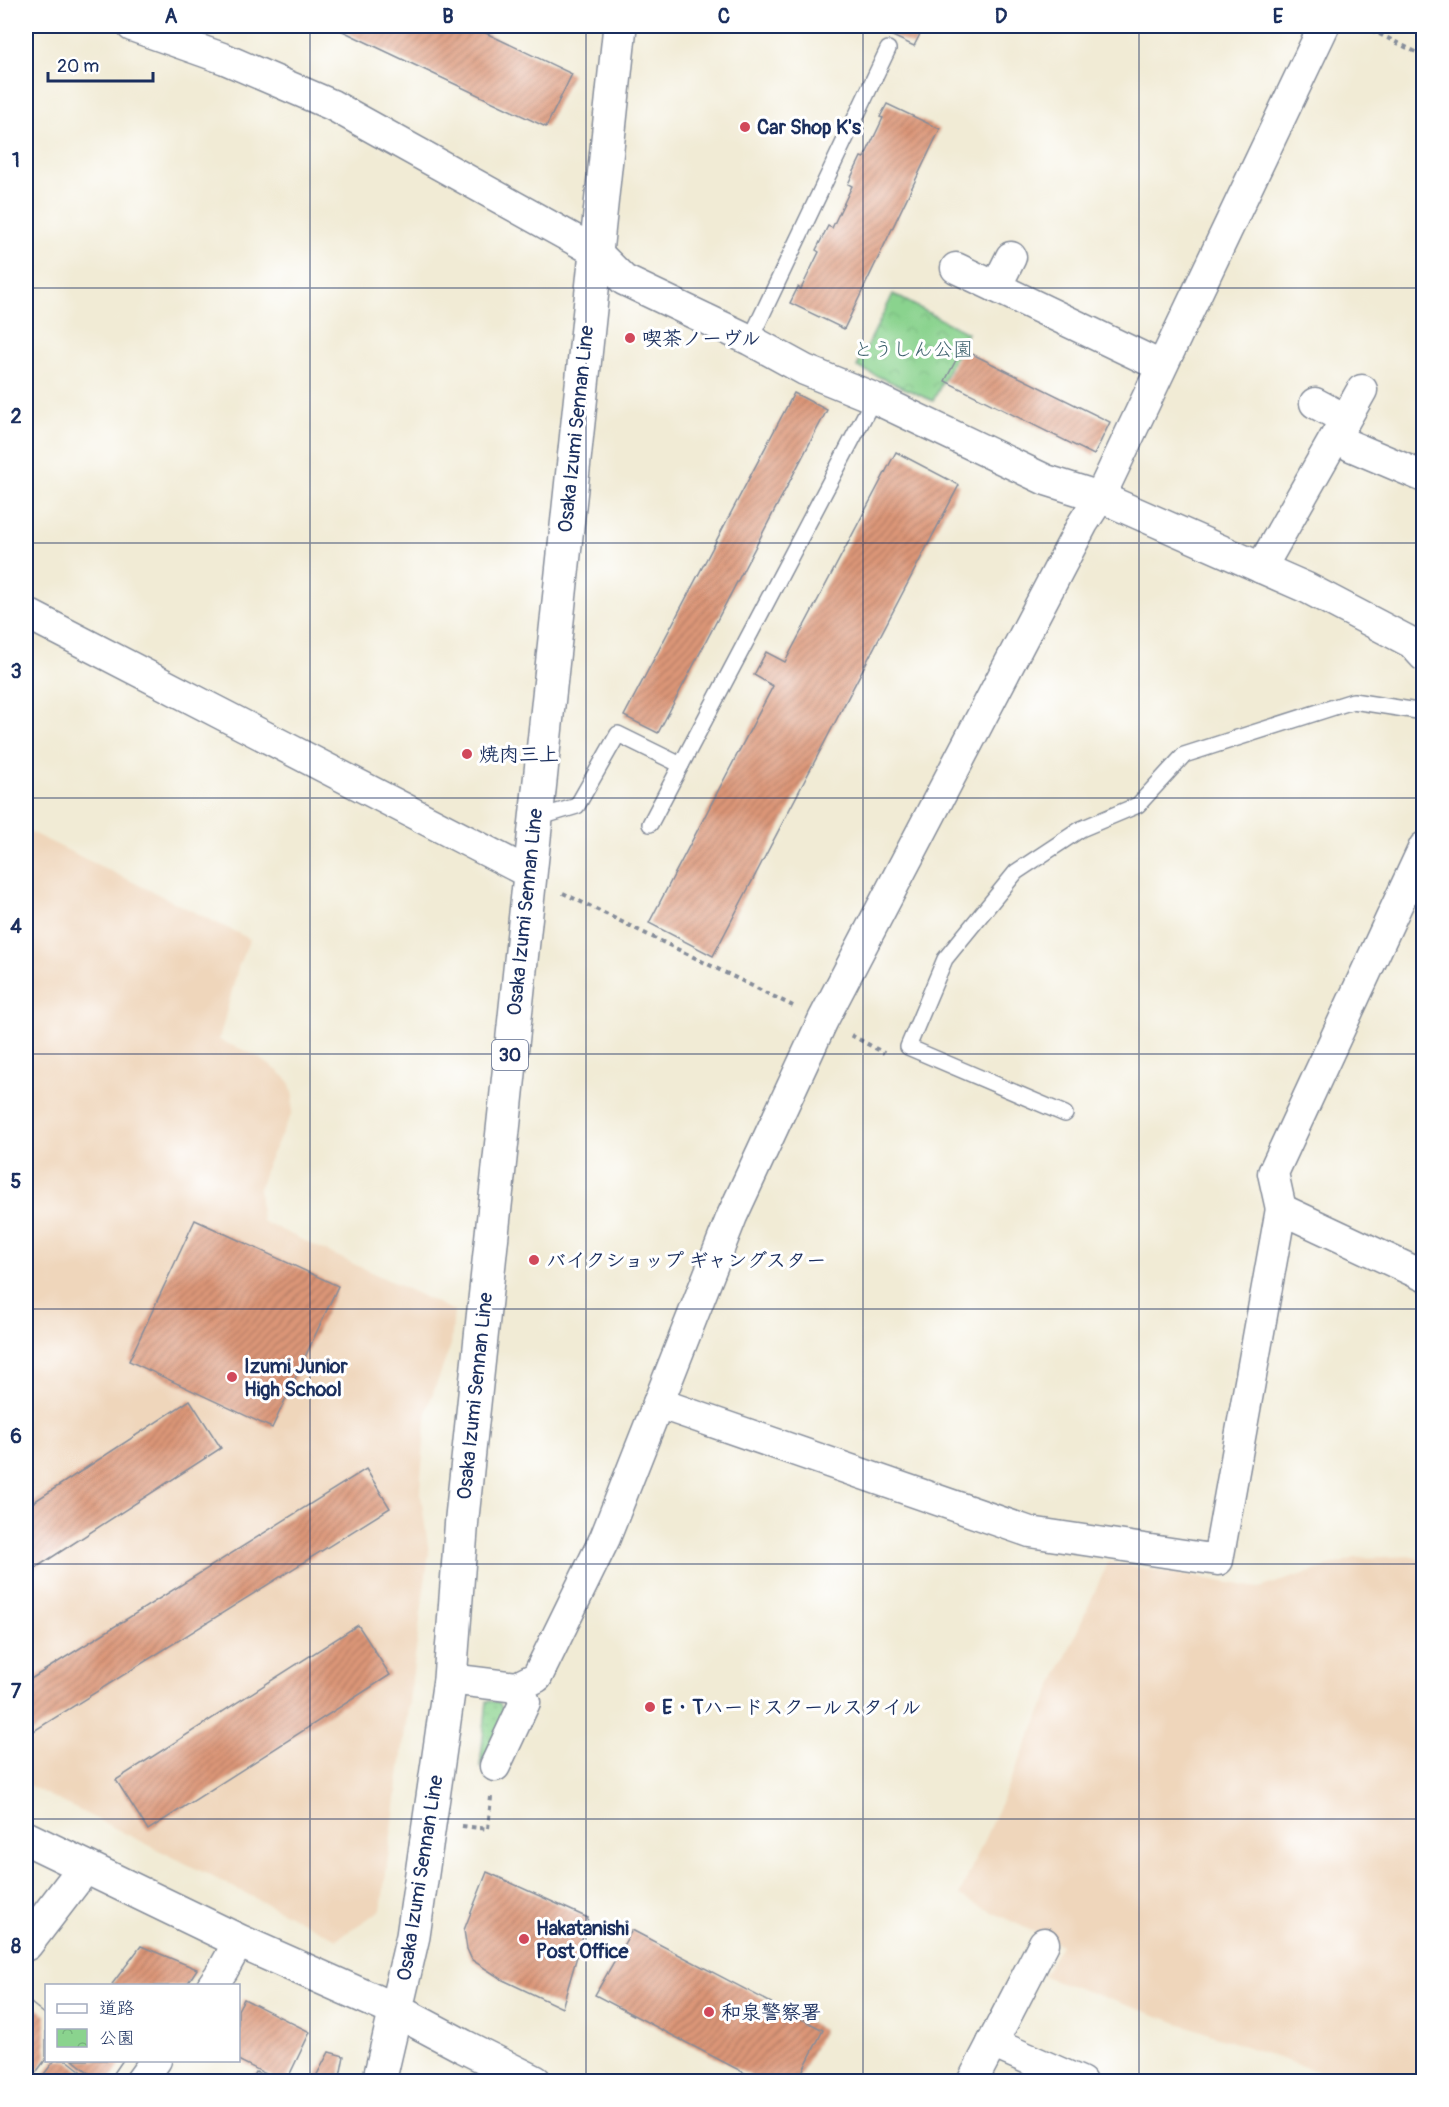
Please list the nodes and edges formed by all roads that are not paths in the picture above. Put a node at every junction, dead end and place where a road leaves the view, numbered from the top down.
1 (132, 26) edge
2 (620, 26) edge
3 (1324, 26) edge
4 (888, 49) dead end
5 (596, 251) junction
6 (1011, 257) dead end
7 (956, 268) dead end
8 (996, 287) junction
9 (750, 339) junction
10 (1161, 366) junction
11 (1362, 390) dead end
12 (874, 398) junction
13 (1314, 403) dead end
14 (1348, 432) junction
15 (1424, 477) edge
16 (1100, 496) junction
17 (1261, 568) junction
18 (26, 613) edge
19 (1424, 656) edge
20 (1424, 712) edge
21 (681, 765) junction
22 (534, 819) junction
23 (650, 824) dead end
24 (1424, 847) edge
25 (529, 873) junction
26 (1065, 1114) dead end
27 (1281, 1209) junction
28 (1424, 1276) edge
29 (658, 1403) junction
30 (450, 1679) junction
31 (517, 1687) junction
32 (495, 1766) road end
33 (26, 1838) edge
34 (85, 1867) junction
35 (239, 1941) junction
36 (1044, 1943) dead end
37 (26, 1944) edge
38 (213, 1984) edge
39 (397, 2011) junction
40 (992, 2043) junction
41 (155, 2062) edge
42 (140, 2082) edge
43 (379, 2082) edge
44 (536, 2082) edge
45 (972, 2082) edge
46 (1081, 2082) edge

1 - 5 street
2 - 5 main road, Osaka Izumi Sennan Line / 30
3 - 10 street
4 - 9 lane
5 - 9 street
5 - 22 main road, Osaka Izumi Sennan Line / 30
6 - 8 street
7 - 8 street
8 - 10 street
9 - 12 street
10 - 16 street
11 - 14 street
12 - 16 street
12 - 21 lane
13 - 14 street
14 - 15 street
14 - 17 street
16 - 17 street
16 - 29 street
17 - 19 street
18 - 25 street
20 - 26 lane
21 - 22 lane
21 - 23 lane
22 - 25 main road, Osaka Izumi Sennan Line / 30
24 - 27 street
25 - 30 main road, Osaka Izumi Sennan Line / 30
27 - 28 street
27 - 29 street
29 - 31 street
30 - 31 street
30 - 39 main road, Osaka Izumi Sennan Line / 30
31 - 32 street
33 - 34 main road
34 - 35 main road
34 - 37 main road
35 - 38 street
35 - 39 main road
36 - 40 street
39 - 43 main road, Osaka Izumi Sennan Line / 30
39 - 44 main road
40 - 45 street
40 - 46 street
41 - 42 street

